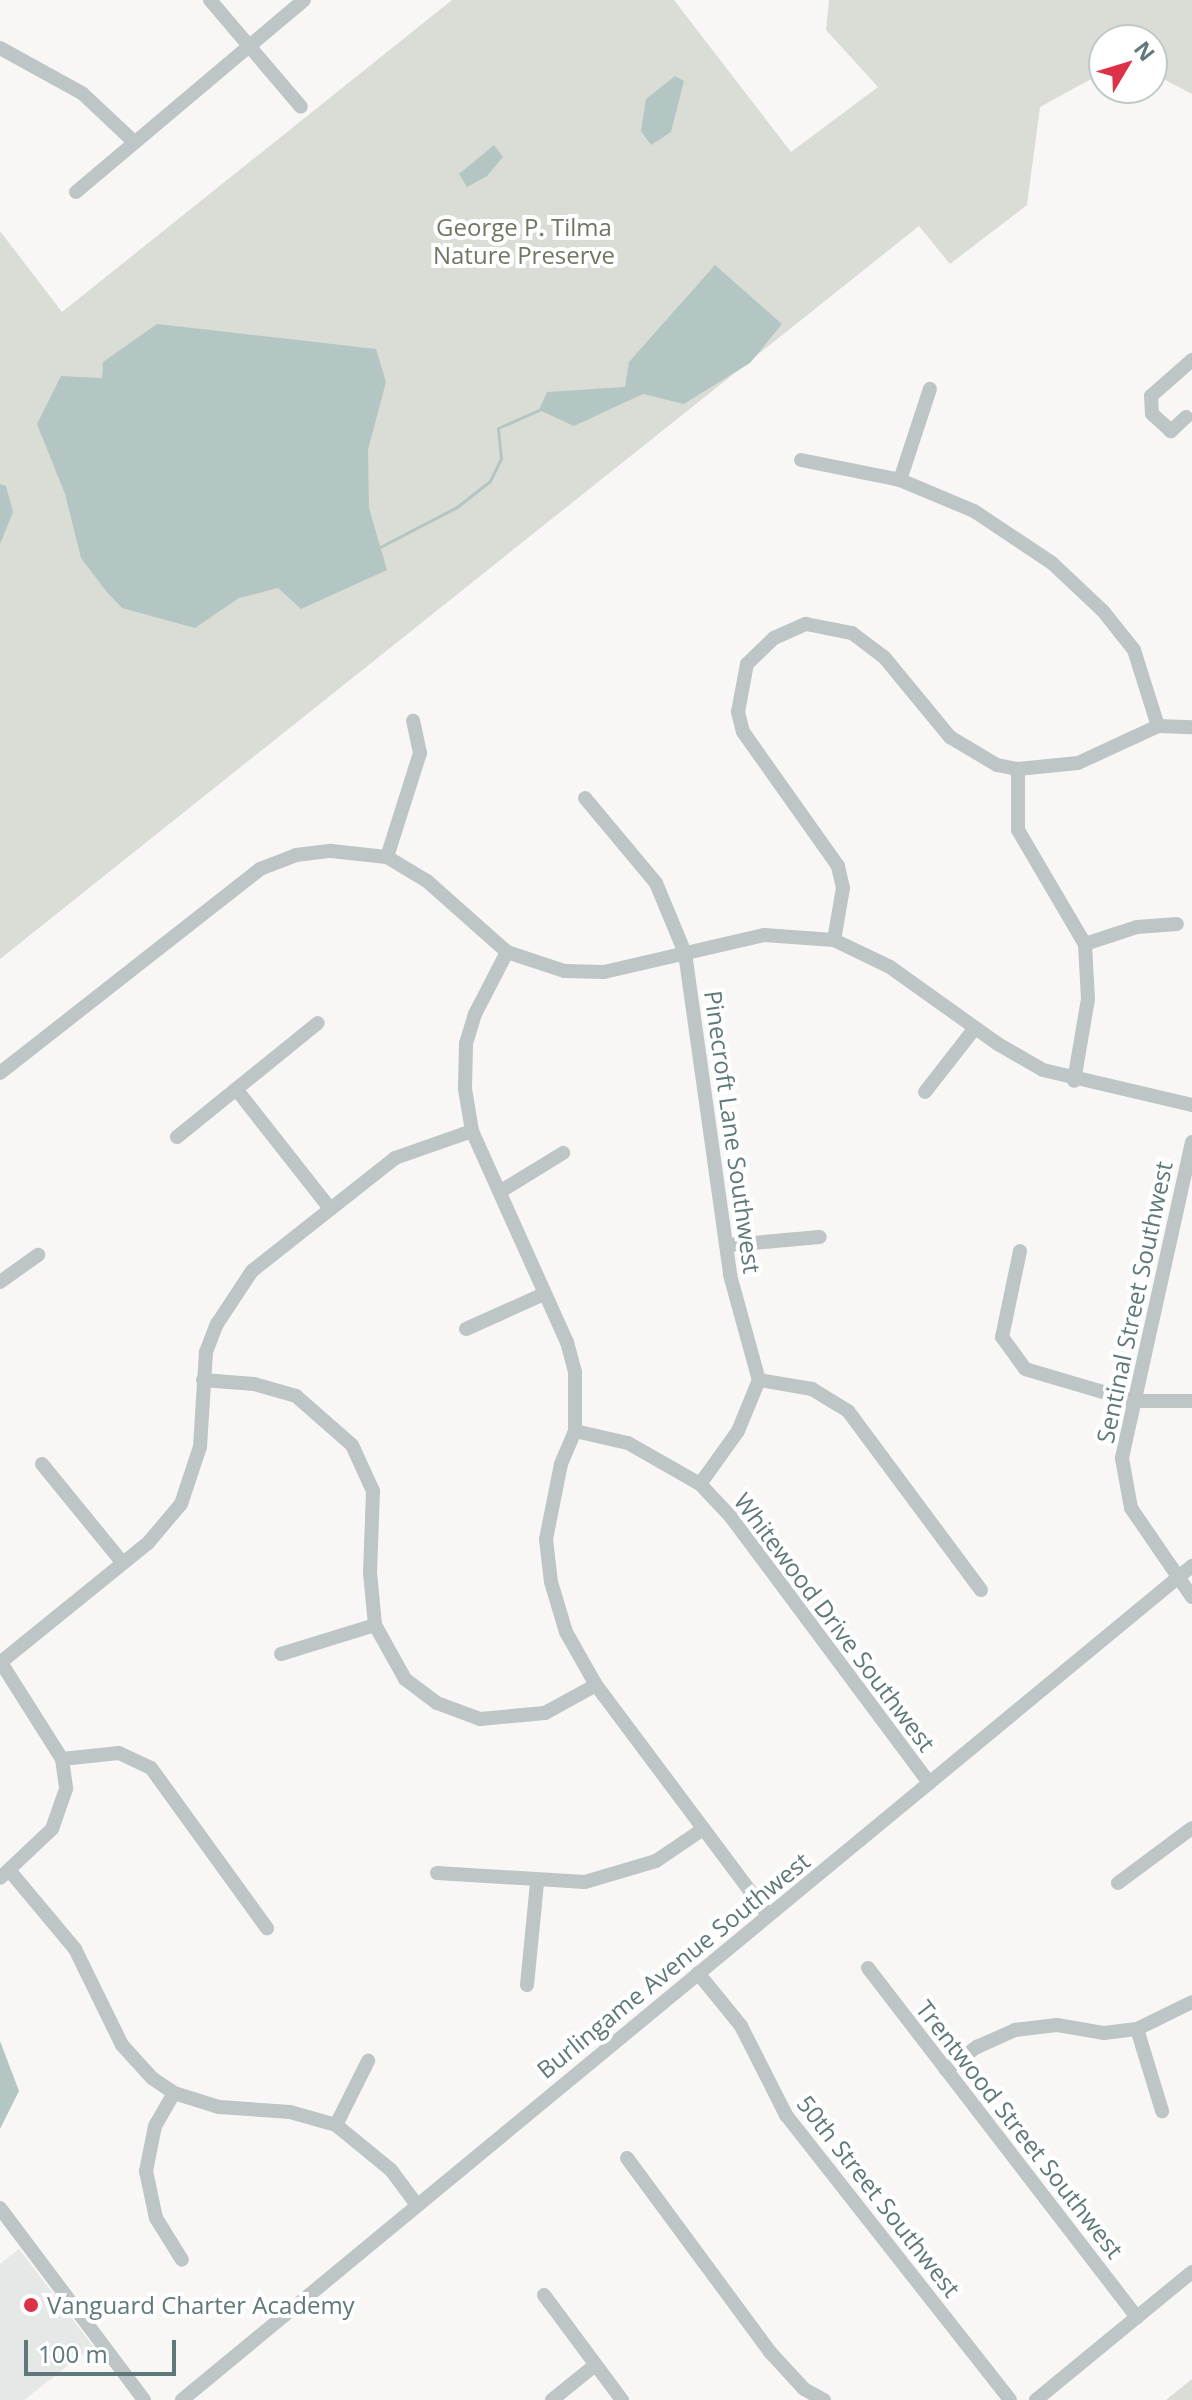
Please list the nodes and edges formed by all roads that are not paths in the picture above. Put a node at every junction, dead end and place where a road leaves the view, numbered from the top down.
1 (210, 0) edge
2 (304, 0) edge
3 (249, 46) junction
4 (0, 48) edge
5 (301, 107) dead end
6 (134, 142) junction
7 (76, 192) dead end
8 (1192, 360) edge
9 (930, 389) dead end
10 (1186, 417) dead end
11 (801, 460) dead end
12 (900, 480) junction
13 (413, 721) dead end
14 (1158, 726) junction
15 (1192, 727) edge
16 (1018, 769) junction
17 (585, 798) dead end
18 (387, 857) junction
19 (1177, 924) dead end
20 (834, 940) junction
21 (1085, 944) junction
22 (507, 952) junction
23 (685, 953) junction
24 (318, 1023) dead end
25 (975, 1028) junction
26 (0, 1073) edge
27 (1074, 1081) junction
28 (236, 1089) junction
29 (925, 1092) dead end
30 (1192, 1105) edge
31 (472, 1131) junction
32 (177, 1137) dead end
33 (1192, 1142) edge
34 (563, 1153) dead end
35 (501, 1191) junction
36 (328, 1206) junction
37 (820, 1237) dead end
38 (729, 1245) junction
39 (1020, 1251) dead end
40 (38, 1255) dead end
41 (0, 1282) edge
42 (544, 1294) junction
43 (466, 1329) dead end
44 (203, 1380) junction
45 (759, 1380) junction
46 (1134, 1401) junction
47 (1192, 1401) edge
48 (575, 1431) junction
49 (42, 1464) dead end
50 (700, 1484) junction
51 (122, 1562) junction
52 (1192, 1566) edge
53 (1177, 1578) junction
54 (981, 1590) dead end
55 (1192, 1597) edge
56 (375, 1625) junction
57 (281, 1654) dead end
58 (1, 1661) edge
59 (596, 1685) junction
60 (62, 1759) junction
61 (929, 1783) junction
62 (1192, 1828) edge
63 (703, 1829) junction
64 (437, 1873) dead end
65 (4, 1874) edge
66 (537, 1883) junction
67 (1118, 1883) dead end
68 (768, 1915) junction
69 (267, 1928) dead end
70 (868, 1968) dead end
71 (698, 1973) junction
72 (527, 1985) dead end
73 (1192, 2002) edge
74 (1137, 2029) junction
75 (368, 2061) dead end
76 (946, 2070) junction
77 (174, 2093) junction
78 (1162, 2111) dead end
79 (336, 2125) junction
80 (627, 2158) dead end
81 (417, 2205) junction
82 (0, 2208) edge
83 (182, 2260) dead end
84 (1192, 2272) edge
85 (544, 2295) dead end
86 (1137, 2317) junction
87 (595, 2365) junction
88 (144, 2400) edge
89 (182, 2400) edge
90 (552, 2400) edge
91 (622, 2400) edge
92 (824, 2400) edge
93 (1010, 2400) edge
94 (1036, 2400) edge

1 - 3 street
2 - 3 street
3 - 5 street
3 - 6 street
4 - 6 street
6 - 7 street
8 - 10 street
9 - 12 street
11 - 12 street
12 - 14 street
13 - 18 street
14 - 15 street
14 - 16 street
16 - 20 street
16 - 21 street
17 - 23 street, Pinecroft Lane Southwest
18 - 22 street
18 - 26 street
19 - 21 street
20 - 23 street
20 - 25 street
21 - 27 street
22 - 23 street
22 - 31 street
23 - 38 street, Pinecroft Lane Southwest
24 - 28 street
25 - 27 street
25 - 29 street
27 - 30 street
28 - 32 street
28 - 36 street
31 - 35 street
31 - 36 street
33 - 46 street, Sentinal Street Southwest
34 - 35 street
35 - 42 street
36 - 44 street
37 - 38 street
38 - 45 street, Pinecroft Lane Southwest
39 - 46 street
40 - 41 street
42 - 43 street
42 - 48 street
44 - 51 street
44 - 56 street
45 - 50 street
45 - 54 street
46 - 47 street
46 - 53 street, Sentinal Street Southwest
48 - 50 street, Whitewood Drive Southwest
48 - 59 street
49 - 51 street
50 - 61 street, Whitewood Drive Southwest
51 - 58 street
52 - 53 street, Burlingame Avenue Southwest
53 - 55 street, Sentinal Street Southwest
53 - 61 street, Burlingame Avenue Southwest
56 - 57 street
56 - 59 street
58 - 60 street
59 - 63 street
60 - 65 street
60 - 69 street
61 - 68 street, Burlingame Avenue Southwest
62 - 67 street
63 - 66 street
63 - 68 street
64 - 66 street
65 - 77 street
66 - 72 street
68 - 71 street, Burlingame Avenue Southwest
70 - 76 street, Trentwood Street Southwest
71 - 81 street, Burlingame Avenue Southwest
71 - 93 street, 50th Street Southwest
73 - 74 street
74 - 76 street
74 - 78 street
75 - 79 street
76 - 86 street, Trentwood Street Southwest
77 - 79 street
77 - 83 street
79 - 81 street
80 - 92 street
81 - 89 street, Burlingame Avenue Southwest
82 - 88 street
84 - 86 street
85 - 87 street
86 - 94 street
87 - 90 street
87 - 91 street

